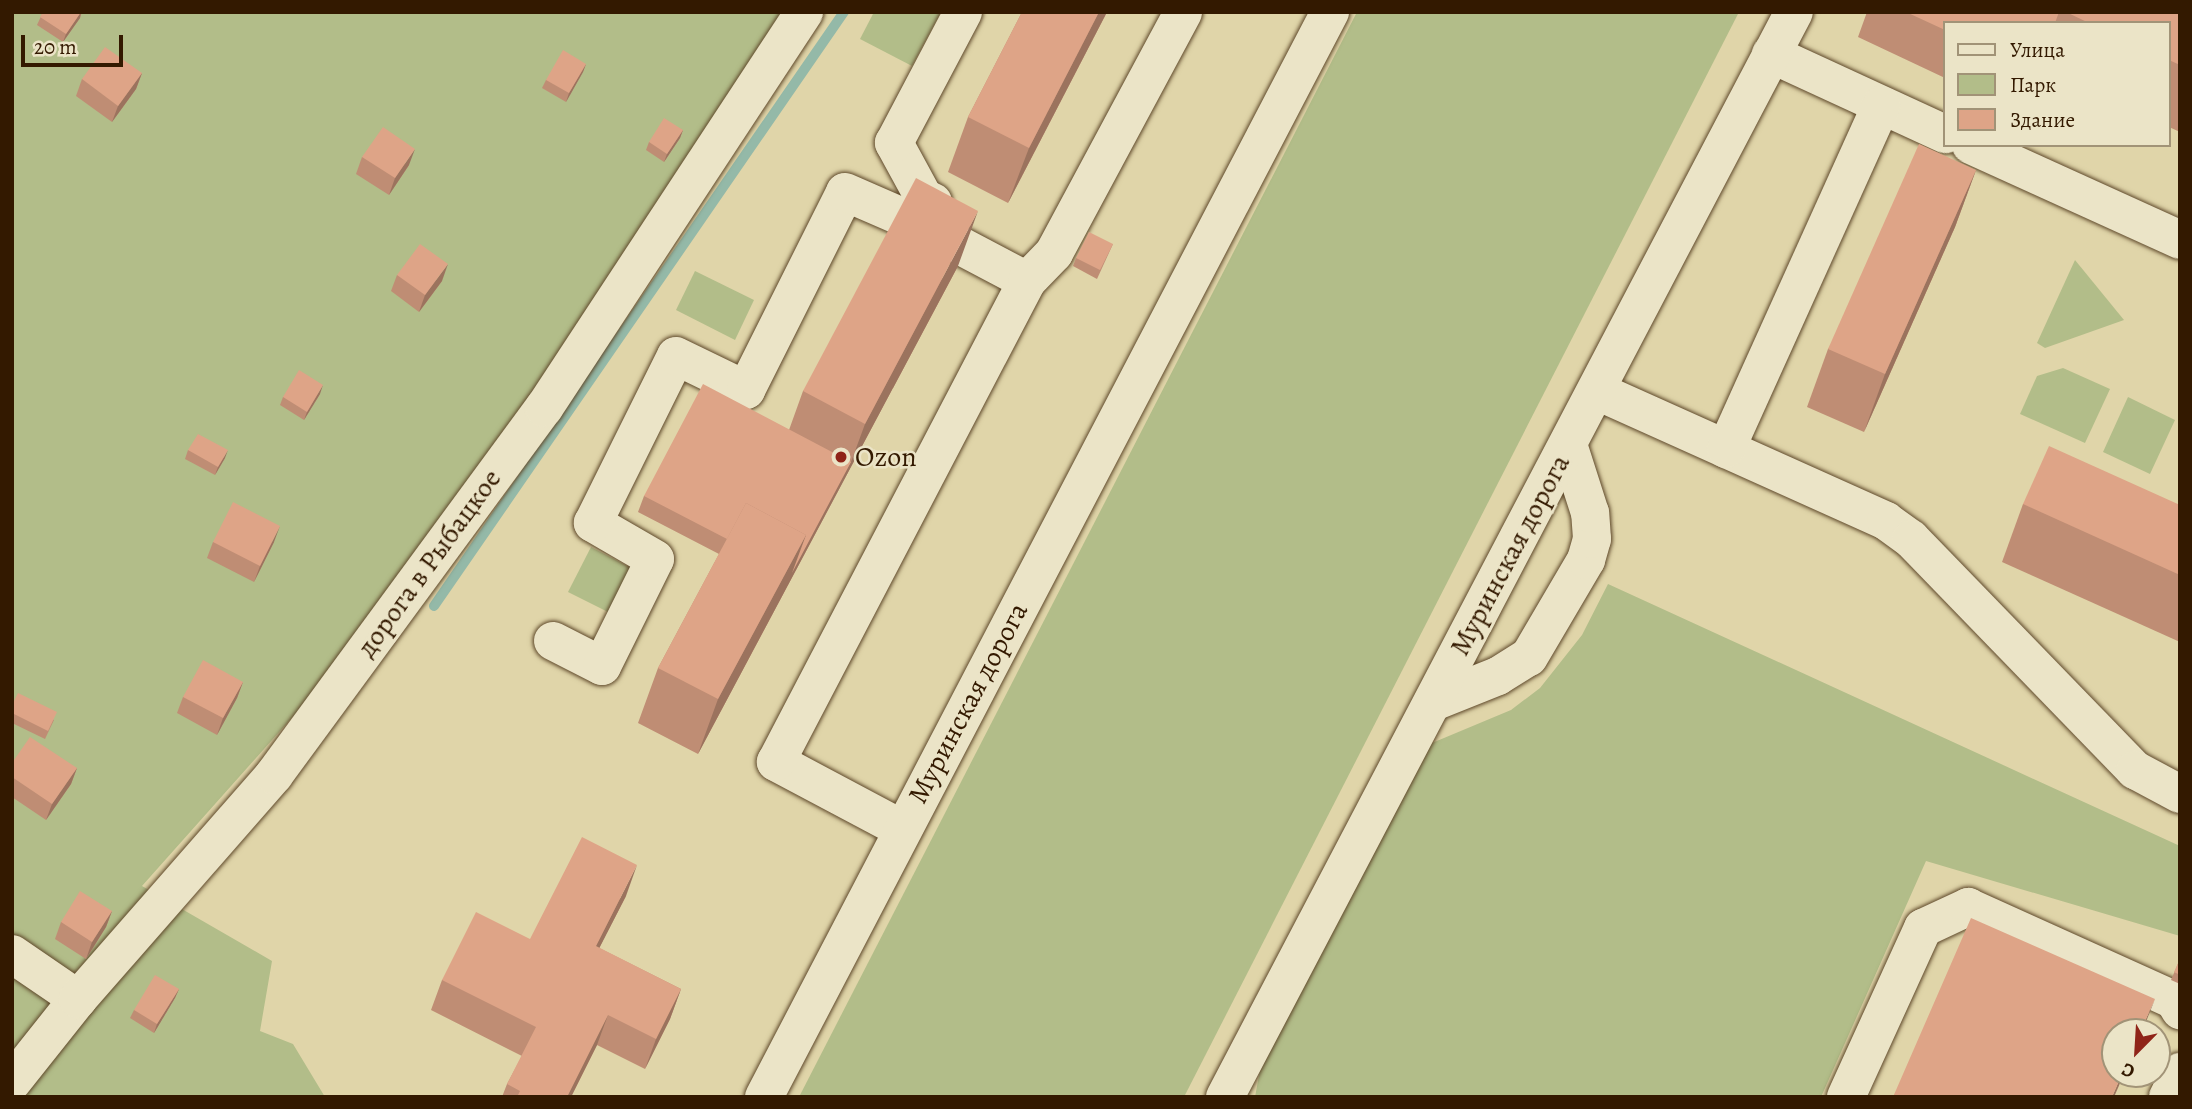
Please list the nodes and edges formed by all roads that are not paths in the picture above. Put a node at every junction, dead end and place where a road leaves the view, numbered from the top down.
1 (804, 12) edge
2 (963, 12) edge
3 (1183, 12) edge
4 (1330, 12) edge
5 (1794, 12) edge
6 (1771, 54) junction
7 (1881, 104) junction
8 (1944, 134) edge
9 (1975, 147) edge
10 (933, 202) edge
11 (2180, 240) edge
12 (1027, 281) junction
13 (1597, 391) junction
14 (1568, 444) junction
15 (1726, 449) junction
16 (553, 641) dead end
17 (1433, 702) junction
18 (2180, 794) edge
19 (902, 830) junction
20 (12, 954) edge
21 (78, 999) junction
22 (2180, 1010) edge
23 (2180, 1072) edge
24 (12, 1082) edge
25 (764, 1097) edge
26 (1225, 1097) edge
27 (1846, 1097) edge
28 (2168, 1097) edge

1 - 21 street, дорога в Рыбацкое
2 - 10 street
3 - 12 street
4 - 19 street, Муринская дорога
5 - 6 street, Муринская дорога
6 - 7 street
6 - 13 street, Муринская дорога
7 - 8 street
7 - 15 street
9 - 11 street
12 - 16 street
12 - 19 street
13 - 14 street, Муринская дорога
13 - 15 street
14 - 17 street, Муринская дорога
14 - 17 street
15 - 18 street
17 - 26 street, Муринская дорога
19 - 25 street, Муринская дорога
20 - 21 street
21 - 24 street, дорога в Рыбацкое
22 - 27 street
23 - 28 street

